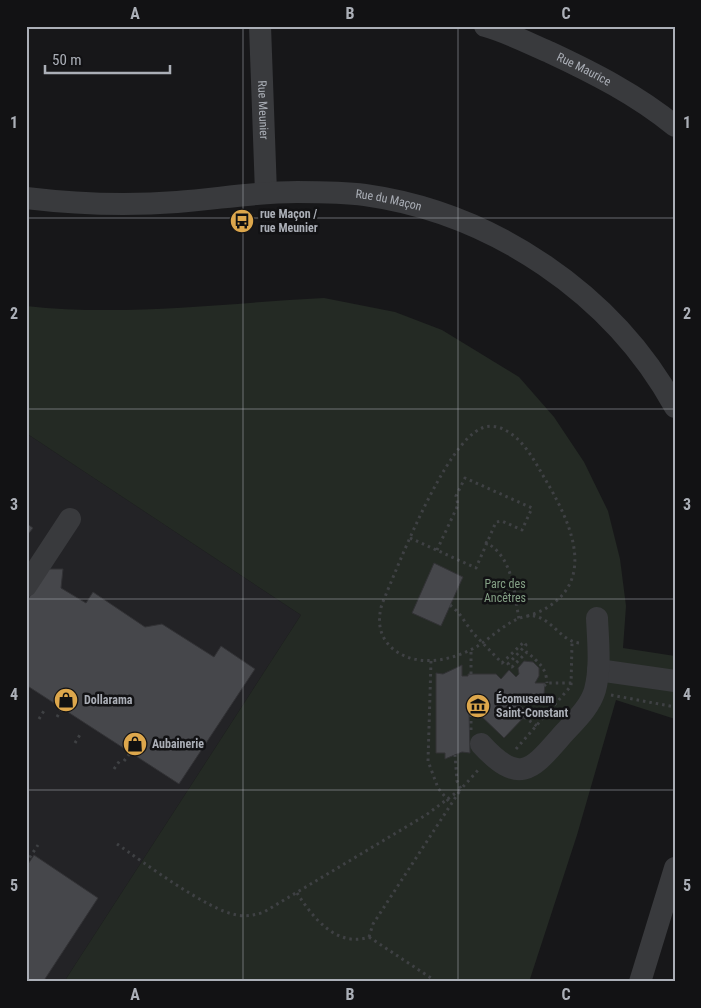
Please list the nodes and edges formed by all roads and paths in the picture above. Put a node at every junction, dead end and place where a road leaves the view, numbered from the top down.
1 (260, 26) edge
2 (492, 27) edge
3 (675, 126) edge
4 (266, 193) junction
5 (26, 198) edge
6 (675, 407) edge
7 (70, 519) dead end
8 (410, 538) junction
9 (486, 542) junction
10 (437, 550) junction
11 (26, 586) edge
12 (450, 605) dead end
13 (527, 616) junction
14 (597, 618) dead end
15 (519, 619) junction
16 (482, 642) junction
17 (471, 649) junction
18 (431, 661) junction
19 (598, 670) junction
20 (471, 674) dead end
21 (675, 681) edge
22 (572, 683) junction
23 (604, 694) dead end
24 (675, 707) edge
25 (62, 708) dead end
26 (45, 709) dead end
27 (475, 712) dead end
28 (56, 717) dead end
29 (524, 717) dead end
30 (38, 719) dead end
31 (537, 726) junction
32 (81, 733) dead end
33 (74, 743) dead end
34 (480, 749) junction
35 (515, 751) dead end
36 (130, 753) dead end
37 (455, 755) dead end
38 (114, 769) dead end
39 (461, 790) junction
40 (448, 799) junction
41 (451, 804) junction
42 (117, 844) dead end
43 (38, 845) dead end
44 (26, 863) edge
45 (675, 868) edge
46 (297, 893) junction
47 (369, 937) junction
48 (437, 982) edge
49 (640, 982) edge

1 - 4 street, Rue Meunier
2 - 3 street, Rue Maurice
4 - 5 street, Rue du Maçon
4 - 6 street, Rue du Maçon
7 - 11 street
8 - 10 path
8 - 13 path
8 - 18 path
9 - 10 path
9 - 10 path
9 - 15 path
12 - 16 path
13 - 15 path
13 - 22 path
14 - 19 street
15 - 16 path
16 - 17 path
16 - 22 path
17 - 18 path
17 - 20 path
18 - 40 path
19 - 21 street
19 - 34 street
22 - 31 path
23 - 24 path
25 - 28 path
26 - 30 path
27 - 34 path
29 - 31 path
31 - 35 path
32 - 33 path
34 - 39 path
36 - 38 path
37 - 39 path
39 - 40 path
39 - 41 path
40 - 41 path
40 - 46 path
41 - 47 path
42 - 46 path
43 - 44 path
45 - 49 street
46 - 47 path
47 - 48 path

